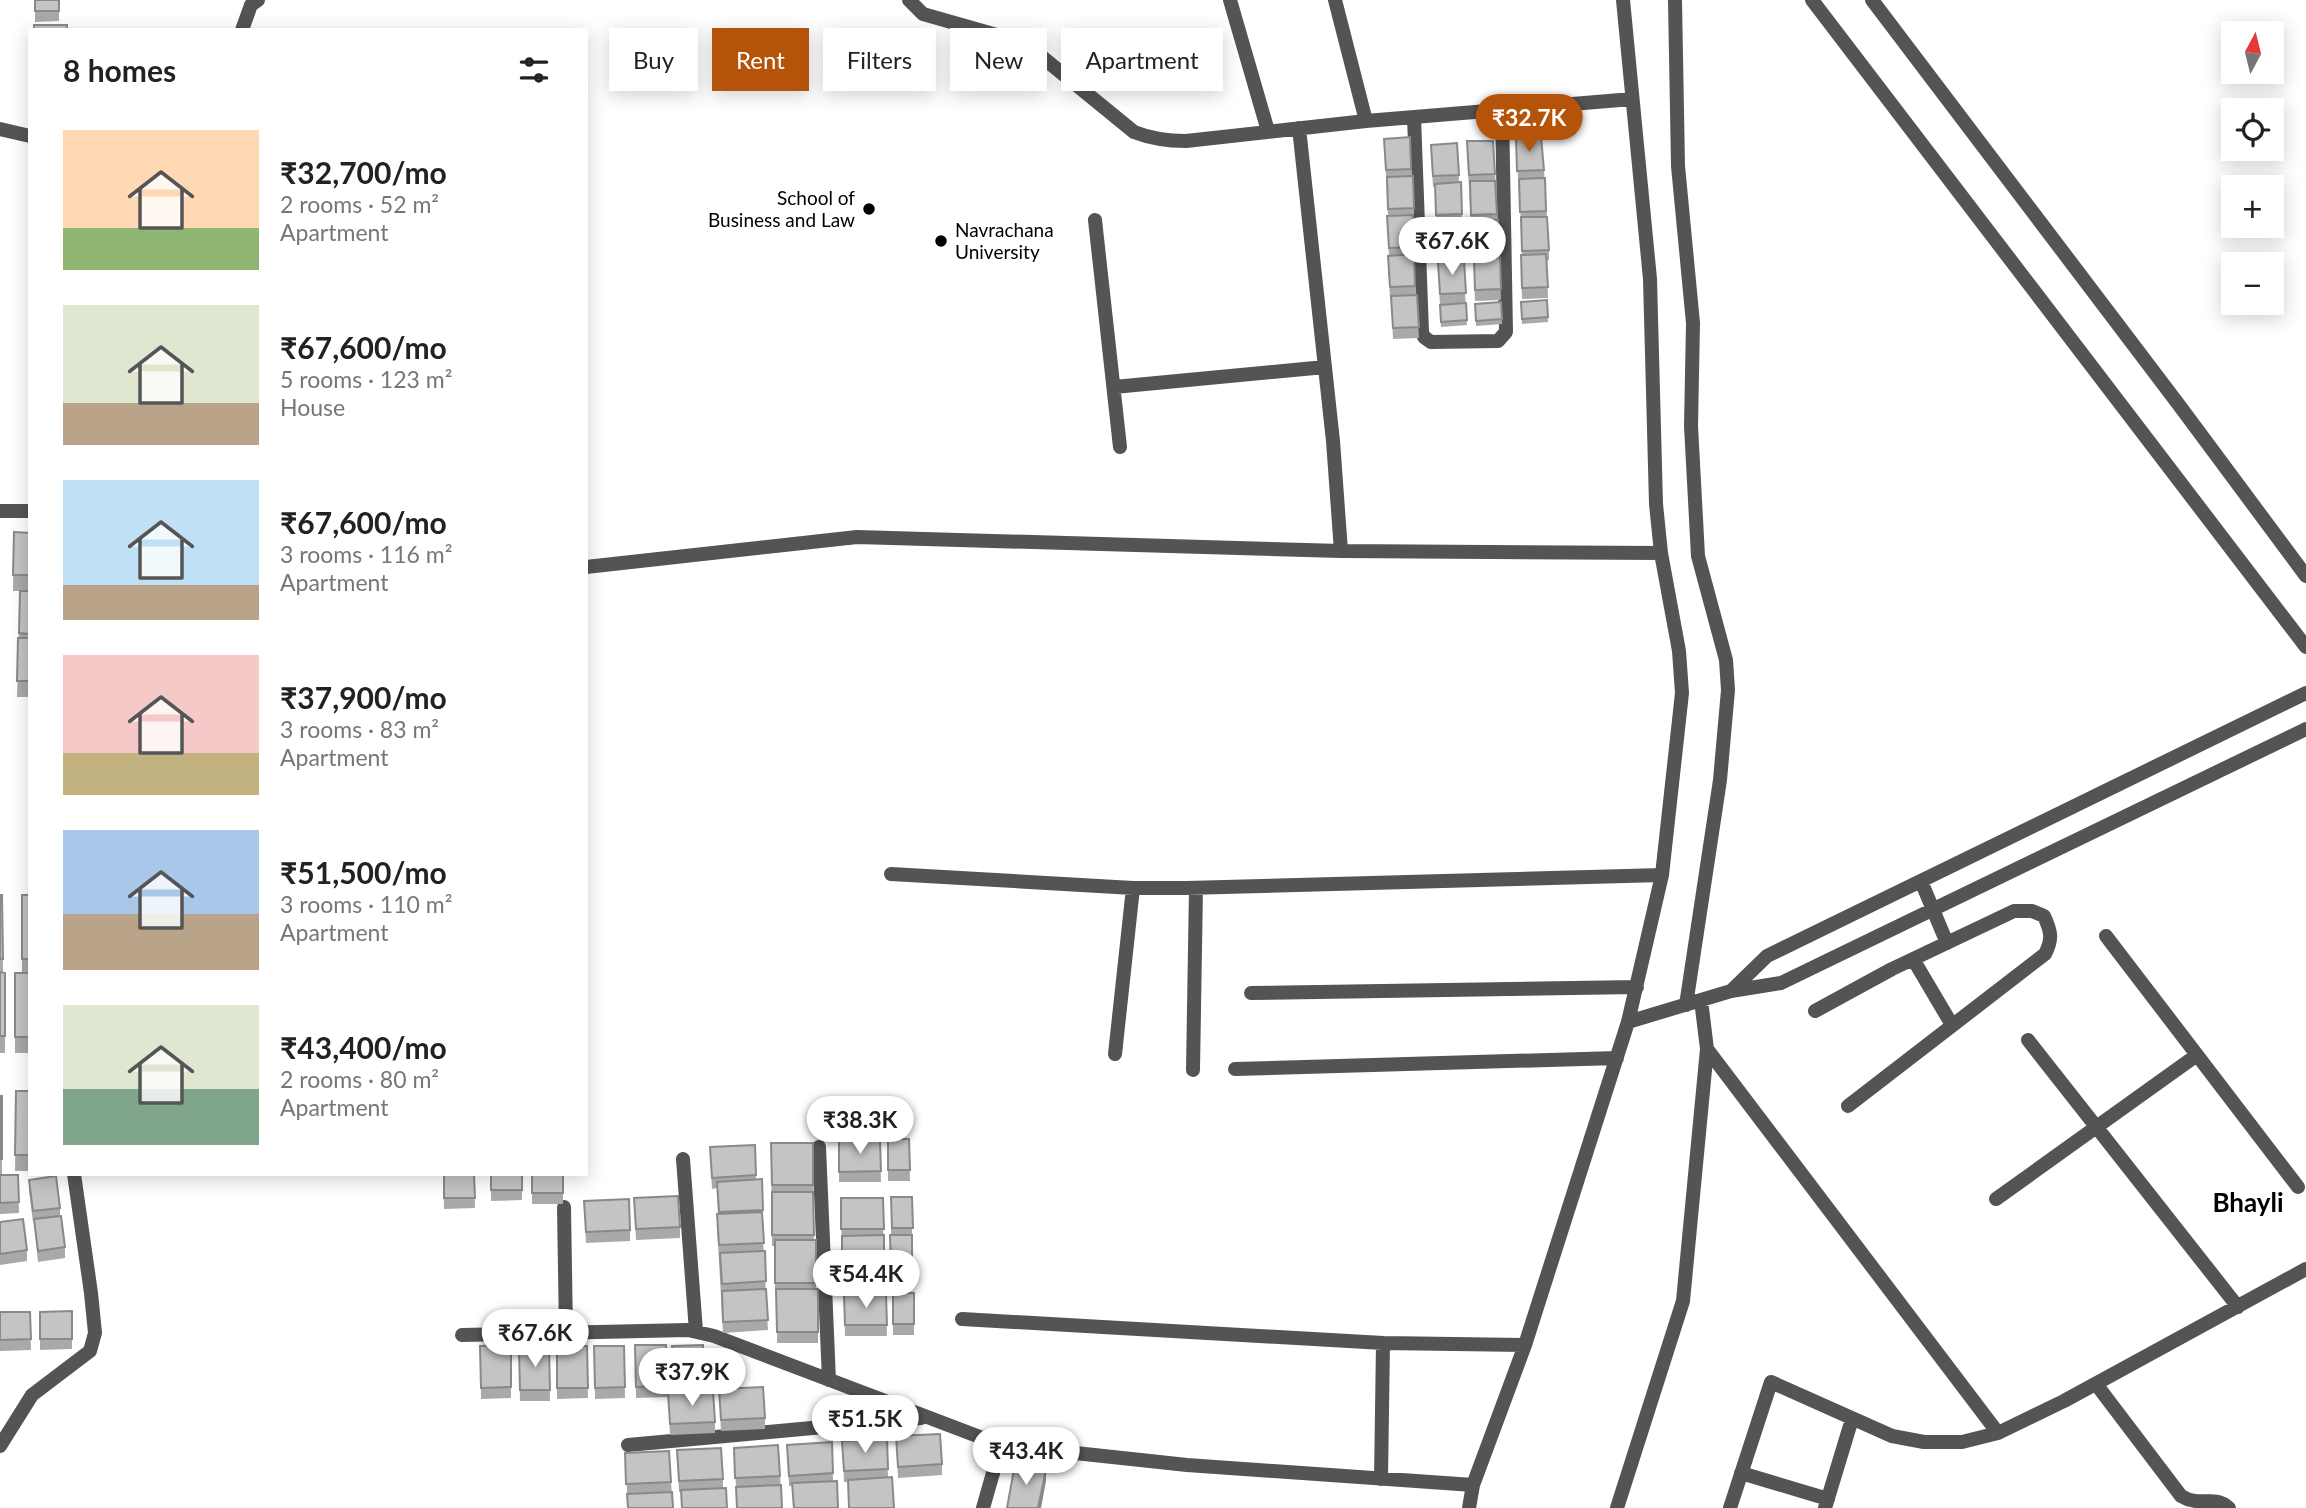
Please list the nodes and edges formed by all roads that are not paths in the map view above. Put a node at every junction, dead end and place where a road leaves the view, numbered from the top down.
1 (258, 0) edge
2 (909, 0) edge
3 (1230, 0) edge
4 (1335, 0) edge
5 (1623, 0) edge
6 (1675, 0) edge
7 (1812, 0) edge
8 (1872, 0) edge
9 (243, 28) edge
10 (1632, 99) junction
11 (1503, 110) junction
12 (1414, 117) junction
13 (1366, 121) junction
14 (1299, 128) junction
15 (0, 129) edge
16 (1268, 131) junction
17 (28, 136) edge
18 (1095, 220) dead end
19 (1325, 366) junction
20 (1114, 387) junction
21 (1120, 447) dead end
22 (0, 511) edge
23 (28, 511) edge
24 (1341, 551) junction
25 (1661, 553) junction
26 (588, 567) edge
27 (2306, 576) edge
28 (2306, 647) edge
29 (2306, 693) edge
30 (2306, 729) edge
31 (891, 874) dead end
32 (1662, 875) junction
33 (1921, 881) junction
34 (1133, 888) junction
35 (1196, 888) junction
36 (1933, 910) junction
37 (2106, 936) dead end
38 (1947, 943) junction
39 (1913, 959) junction
40 (1637, 987) junction
41 (1731, 991) junction
42 (1251, 993) dead end
43 (1701, 1000) junction
44 (1686, 1005) junction
45 (1815, 1011) dead end
46 (1628, 1022) junction
47 (1952, 1026) junction
48 (2028, 1040) dead end
49 (1707, 1049) junction
50 (1115, 1054) dead end
51 (2197, 1055) junction
52 (1617, 1058) junction
53 (1236, 1069) dead end
54 (1193, 1070) dead end
55 (1848, 1106) dead end
56 (2097, 1126) junction
57 (819, 1147) dead end
58 (683, 1158) dead end
59 (74, 1176) edge
60 (2298, 1187) dead end
61 (1996, 1199) dead end
62 (564, 1208) dead end
63 (2306, 1269) edge
64 (2238, 1307) junction
65 (962, 1319) dead end
66 (696, 1331) junction
67 (566, 1332) junction
68 (462, 1335) dead end
69 (1383, 1343) junction
70 (1525, 1345) junction
71 (829, 1380) junction
72 (2096, 1384) junction
73 (926, 1418) junction
74 (1852, 1419) junction
75 (1998, 1433) junction
76 (628, 1445) dead end
77 (0, 1446) edge
78 (1001, 1446) junction
79 (1741, 1473) junction
80 (1381, 1479) junction
81 (1474, 1485) junction
82 (1827, 1504) edge
83 (983, 1508) edge
84 (1469, 1508) edge
85 (1617, 1508) edge
86 (1730, 1508) edge
87 (2229, 1508) edge

1 - 9 street
2 - 16 street
3 - 16 street
4 - 13 street
5 - 10 street
6 - 44 street
7 - 28 street
8 - 27 street
10 - 11 street
10 - 25 street
11 - 12 street
11 - 12 street
12 - 13 street
13 - 14 street
14 - 16 street
14 - 19 street
15 - 17 street
18 - 20 street
19 - 20 street
19 - 24 street
20 - 21 street
22 - 23 street
24 - 25 street
24 - 26 street
25 - 32 street
29 - 33 street
30 - 36 street
31 - 34 street
32 - 35 street
32 - 40 street
33 - 36 street
33 - 41 street
34 - 35 street
34 - 50 street
35 - 54 street
36 - 38 street
36 - 41 street
37 - 51 street
38 - 39 street
38 - 47 street
39 - 45 street
39 - 47 street
40 - 42 street
40 - 46 street
41 - 43 street
43 - 44 street
43 - 49 street
44 - 46 street
46 - 52 street
47 - 55 street
48 - 56 street
49 - 75 street
49 - 85 street
51 - 56 street
51 - 60 street
52 - 53 street
52 - 70 street
56 - 61 street
56 - 64 street
57 - 71 street
58 - 66 street
59 - 77 street
62 - 67 street
63 - 64 street
64 - 72 street
65 - 69 street
66 - 67 street
66 - 71 street
67 - 68 street
69 - 70 street
69 - 80 street
70 - 81 street
71 - 73 street
72 - 75 street
72 - 87 street
73 - 76 street
73 - 78 street
74 - 75 street
74 - 79 street
74 - 82 street
78 - 80 street
78 - 83 street
79 - 82 street
79 - 86 street
80 - 81 street
81 - 84 street

